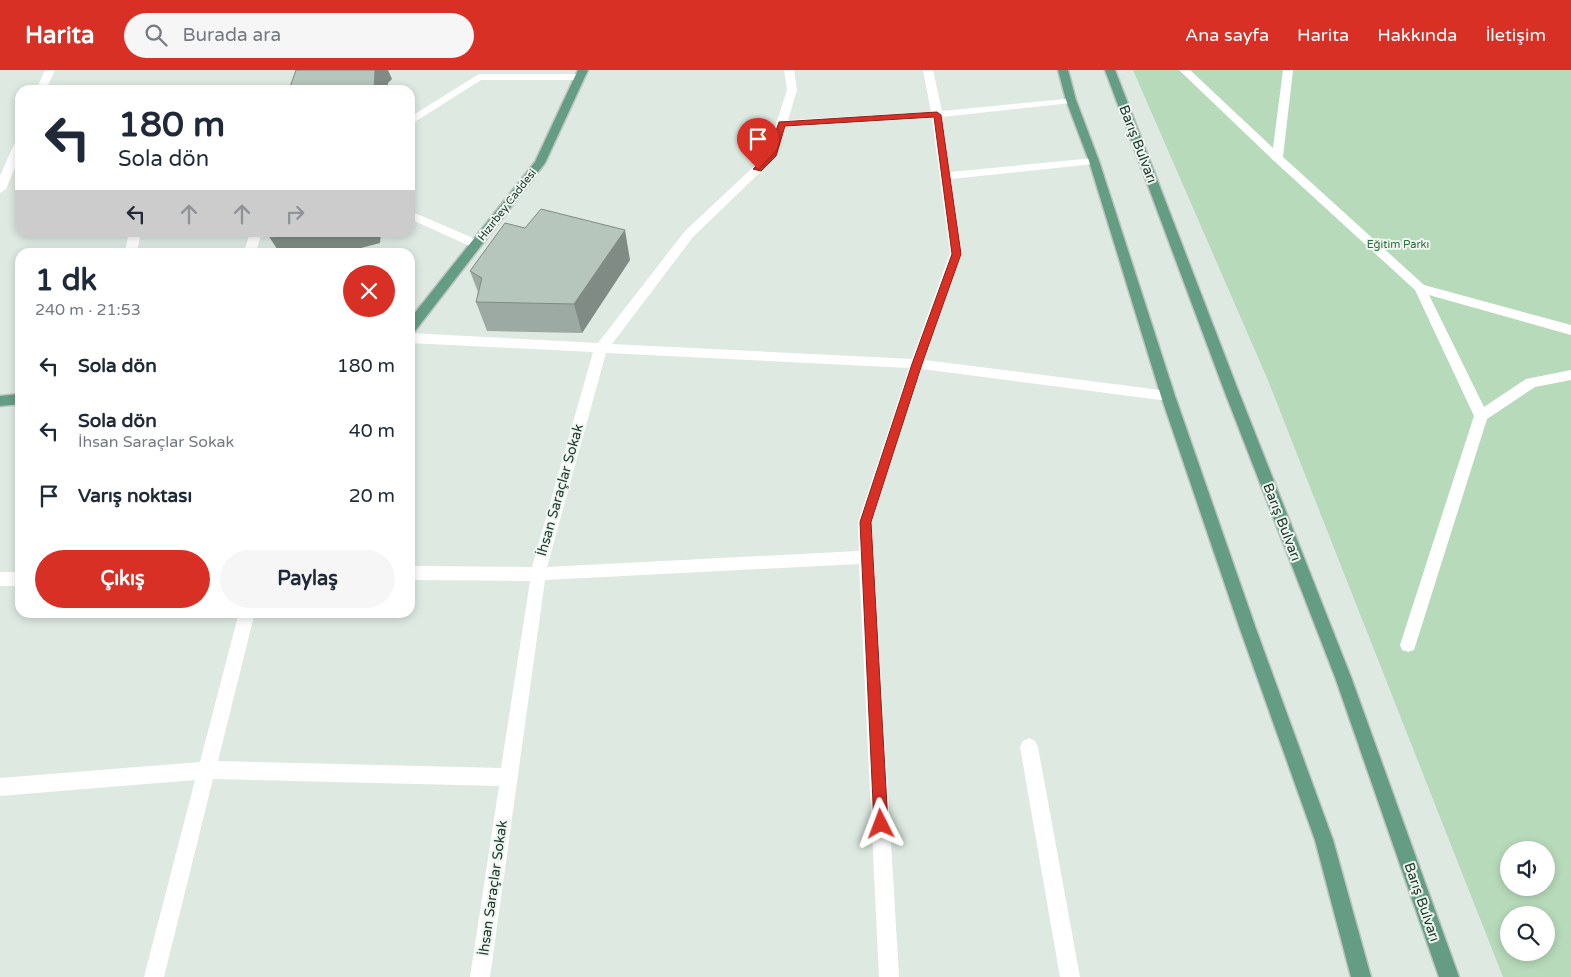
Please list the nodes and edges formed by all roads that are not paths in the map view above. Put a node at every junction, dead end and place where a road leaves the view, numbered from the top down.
1 (50, 70) edge
2 (788, 70) edge
3 (928, 70) edge
4 (1063, 70) edge
5 (1110, 70) edge
6 (1184, 70) edge
7 (1288, 70) edge
8 (479, 73) edge
9 (582, 73) edge
10 (43, 85) edge
11 (1071, 100) junction
12 (937, 115) junction
13 (415, 118) edge
14 (781, 124) junction
15 (15, 156) edge
16 (1277, 158) junction
17 (1094, 161) junction
18 (10, 169) edge
19 (946, 176) junction
20 (0, 189) edge
21 (415, 217) edge
22 (476, 244) junction
23 (1420, 288) junction
24 (415, 322) edge
25 (1571, 330) edge
26 (415, 338) edge
27 (601, 348) junction
28 (917, 364) junction
29 (1571, 375) edge
30 (1168, 396) junction
31 (15, 400) edge
32 (0, 401) edge
33 (1481, 416) junction
34 (867, 558) junction
35 (415, 573) edge
36 (538, 574) junction
37 (0, 579) edge
38 (15, 579) edge
39 (245, 618) edge
40 (1408, 645) dead end
41 (1029, 747) dead end
42 (207, 770) junction
43 (509, 777) junction
44 (0, 787) edge
45 (154, 977) edge
46 (480, 977) edge
47 (889, 977) edge
48 (1070, 977) edge
49 (1361, 977) edge
50 (1448, 977) edge

1 - 10 street
2 - 14 street, İhsan Saraçlar Sokak
3 - 12 street
4 - 11 main road
5 - 50 main road, Barış Bulvarı
6 - 16 street
7 - 16 street
8 - 9 street
8 - 13 street
9 - 22 main road, Hızırbey Caddesi
11 - 12 street
11 - 17 main road
12 - 14 street
12 - 19 street
14 - 27 street, İhsan Saraçlar Sokak
15 - 18 street
16 - 23 street
17 - 19 street
17 - 30 main road
18 - 20 street
19 - 28 street
21 - 22 street
22 - 24 main road, Hızırbey Caddesi
23 - 25 street
23 - 33 street
26 - 27 street
27 - 28 street
27 - 36 street, İhsan Saraçlar Sokak
28 - 30 street
28 - 34 street
29 - 33 street
30 - 49 main road
31 - 32 main road
33 - 40 street
34 - 36 street
34 - 47 street
35 - 36 street
36 - 43 street, İhsan Saraçlar Sokak
37 - 38 street
39 - 42 street
41 - 48 street
42 - 43 street
42 - 44 street
42 - 45 street
43 - 46 street, İhsan Saraçlar Sokak

